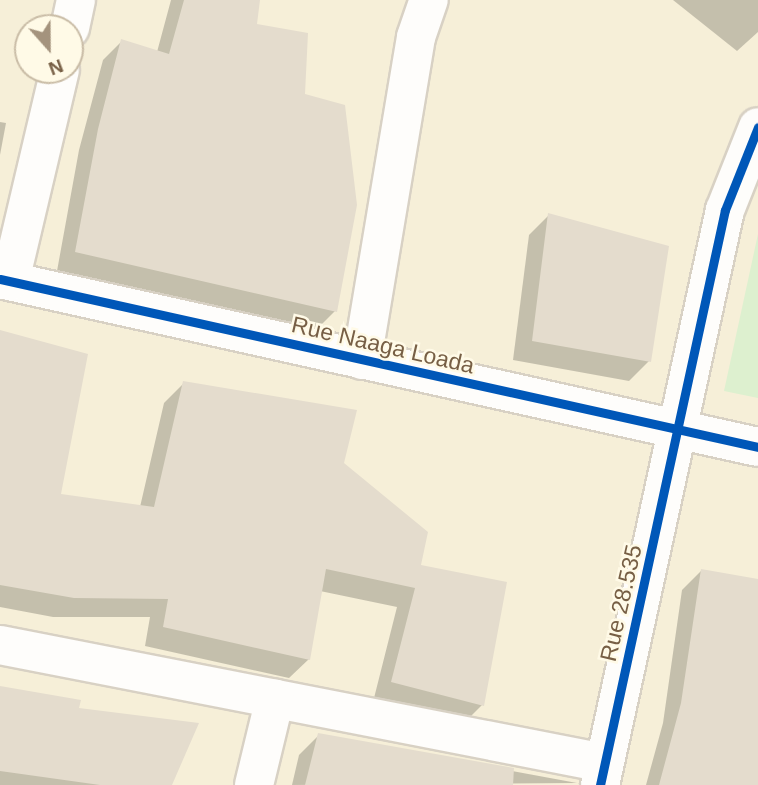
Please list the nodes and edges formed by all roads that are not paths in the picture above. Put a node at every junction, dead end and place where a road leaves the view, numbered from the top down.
1 (429, 0) edge
2 (56, 84) edge
3 (758, 127) edge
4 (5, 280) edge
5 (362, 360) junction
6 (680, 430) junction
7 (758, 447) edge
8 (0, 645) edge
9 (275, 698) junction
10 (602, 774) edge
11 (254, 785) edge

1 - 5 street
2 - 4 street
3 - 6 street, Rue 28.535
4 - 5 street, Rue Naaga Loada
5 - 6 street, Rue Naaga Loada
6 - 7 street, Rue Naaga Loada
6 - 10 street, Rue 28.535
8 - 9 street
9 - 10 street
9 - 11 street

